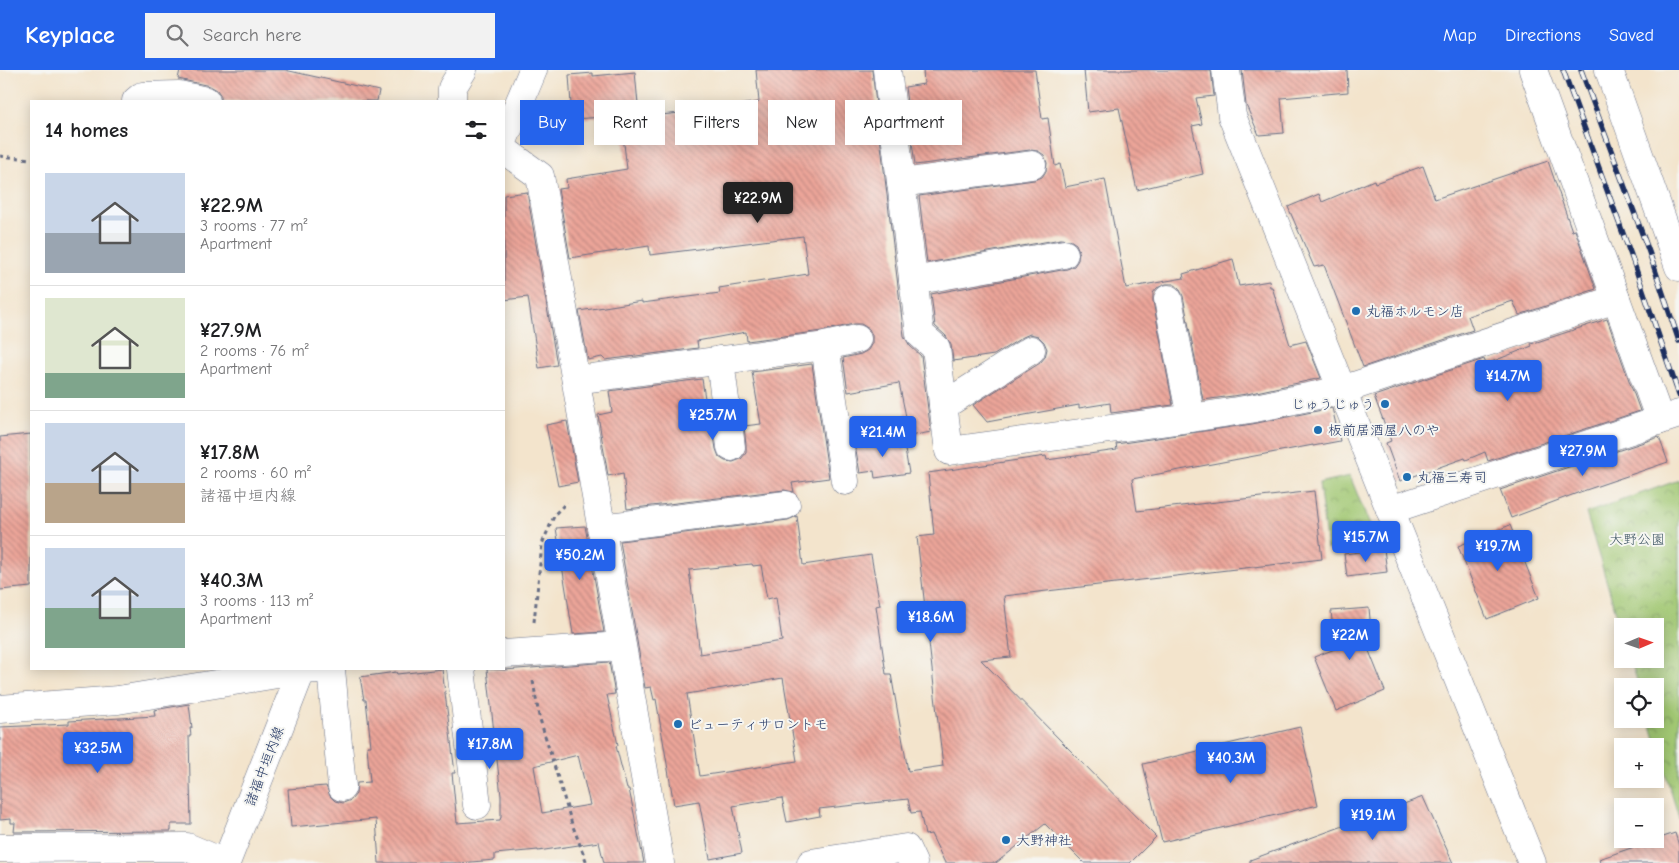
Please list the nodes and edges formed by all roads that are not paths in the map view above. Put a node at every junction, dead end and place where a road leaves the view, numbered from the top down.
1 (463, 70) edge
2 (533, 70) edge
3 (887, 70) edge
4 (1226, 70) edge
5 (1533, 70) edge
6 (1609, 70) edge
7 (137, 100) edge
8 (202, 100) edge
9 (452, 100) edge
10 (505, 136) edge
11 (505, 151) edge
12 (1032, 165) dead end
13 (901, 183) junction
14 (1064, 254) dead end
15 (1679, 267) edge
16 (914, 281) junction
17 (1168, 299) dead end
18 (1616, 299) junction
19 (857, 339) dead end
20 (826, 346) junction
21 (1031, 350) dead end
22 (720, 360) junction
23 (576, 380) junction
24 (1342, 390) junction
25 (943, 406) junction
26 (1670, 417) edge
27 (1191, 418) junction
28 (731, 447) dead end
29 (845, 481) dead end
30 (786, 505) dead end
31 (1390, 510) junction
32 (601, 528) junction
33 (621, 646) junction
34 (505, 654) edge
35 (301, 670) edge
36 (307, 670) edge
37 (331, 670) edge
38 (461, 670) edge
39 (0, 709) edge
40 (342, 787) dead end
41 (477, 805) dead end
42 (0, 848) edge
43 (225, 863) edge
44 (660, 863) edge
45 (811, 863) edge
46 (913, 863) edge
47 (1532, 863) edge

1 - 9 street
2 - 10 street
3 - 13 street
4 - 24 street
5 - 18 street
6 - 15 street
7 - 8 street
11 - 23 street
12 - 13 street
13 - 16 street
14 - 16 street
16 - 25 street
17 - 27 street
18 - 24 street
18 - 26 street
19 - 20 street
20 - 22 street
20 - 29 street
21 - 25 street
22 - 23 street
22 - 28 street
23 - 32 street
24 - 27 street
24 - 31 street
25 - 27 street
26 - 31 street
30 - 32 street
31 - 47 street
32 - 33 street
33 - 34 street
33 - 44 street
35 - 39 street
36 - 43 street, 諸福中垣内線
37 - 40 street
38 - 41 street
42 - 43 street
45 - 46 street

